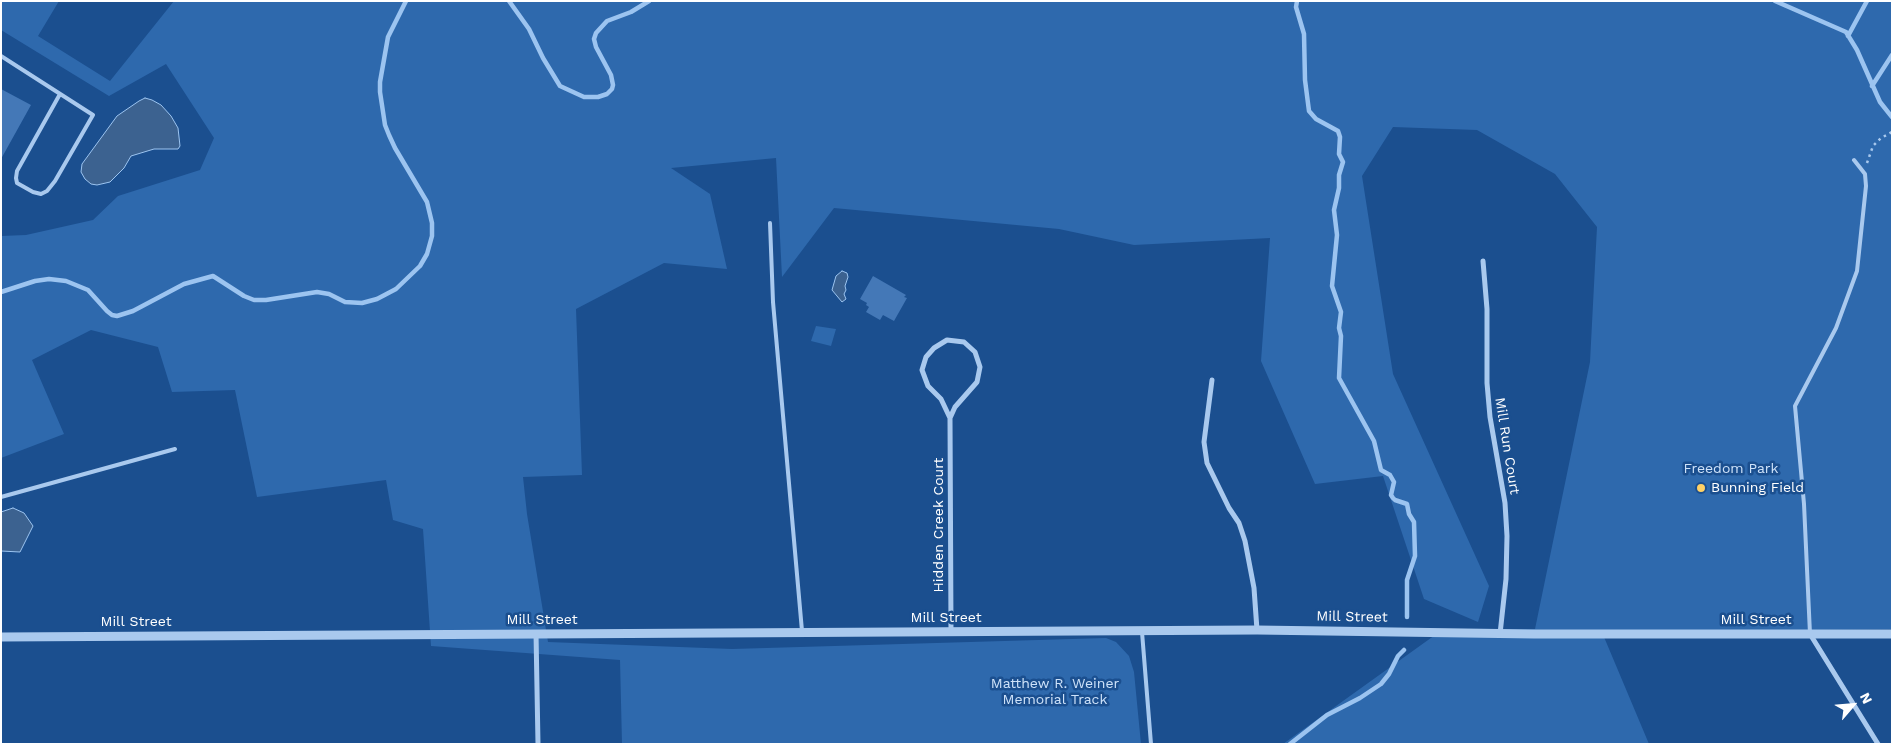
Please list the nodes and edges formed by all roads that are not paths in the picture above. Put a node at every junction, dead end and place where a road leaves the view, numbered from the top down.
1 (1, 56) edge
2 (60, 94) junction
3 (1854, 160) dead end
4 (770, 224) dead end
5 (1483, 261) dead end
6 (1212, 380) dead end
7 (950, 418) junction
8 (175, 449) dead end
9 (1, 497) edge
10 (1257, 630) junction
11 (951, 632) junction
12 (1142, 632) junction
13 (803, 633) junction
14 (536, 634) junction
15 (1500, 634) junction
16 (1810, 634) junction
17 (1892, 634) edge
18 (1, 637) edge
19 (538, 744) edge
20 (1152, 744) edge
21 (1878, 744) edge

1 - 2 lane
2 - 2 lane
3 - 16 lane
4 - 13 lane
5 - 15 street, Mill Run Court
6 - 10 street
7 - 7 street, Hidden Creek Court
7 - 11 street, Hidden Creek Court
8 - 9 lane
10 - 12 street, Mill Street
10 - 15 street, Mill Street
11 - 12 street, Mill Street
11 - 13 street, Mill Street
12 - 20 lane
13 - 14 street, Mill Street
14 - 18 street, Mill Street
14 - 19 street
15 - 16 street, Mill Street
16 - 17 street, Mill Street
16 - 21 street

